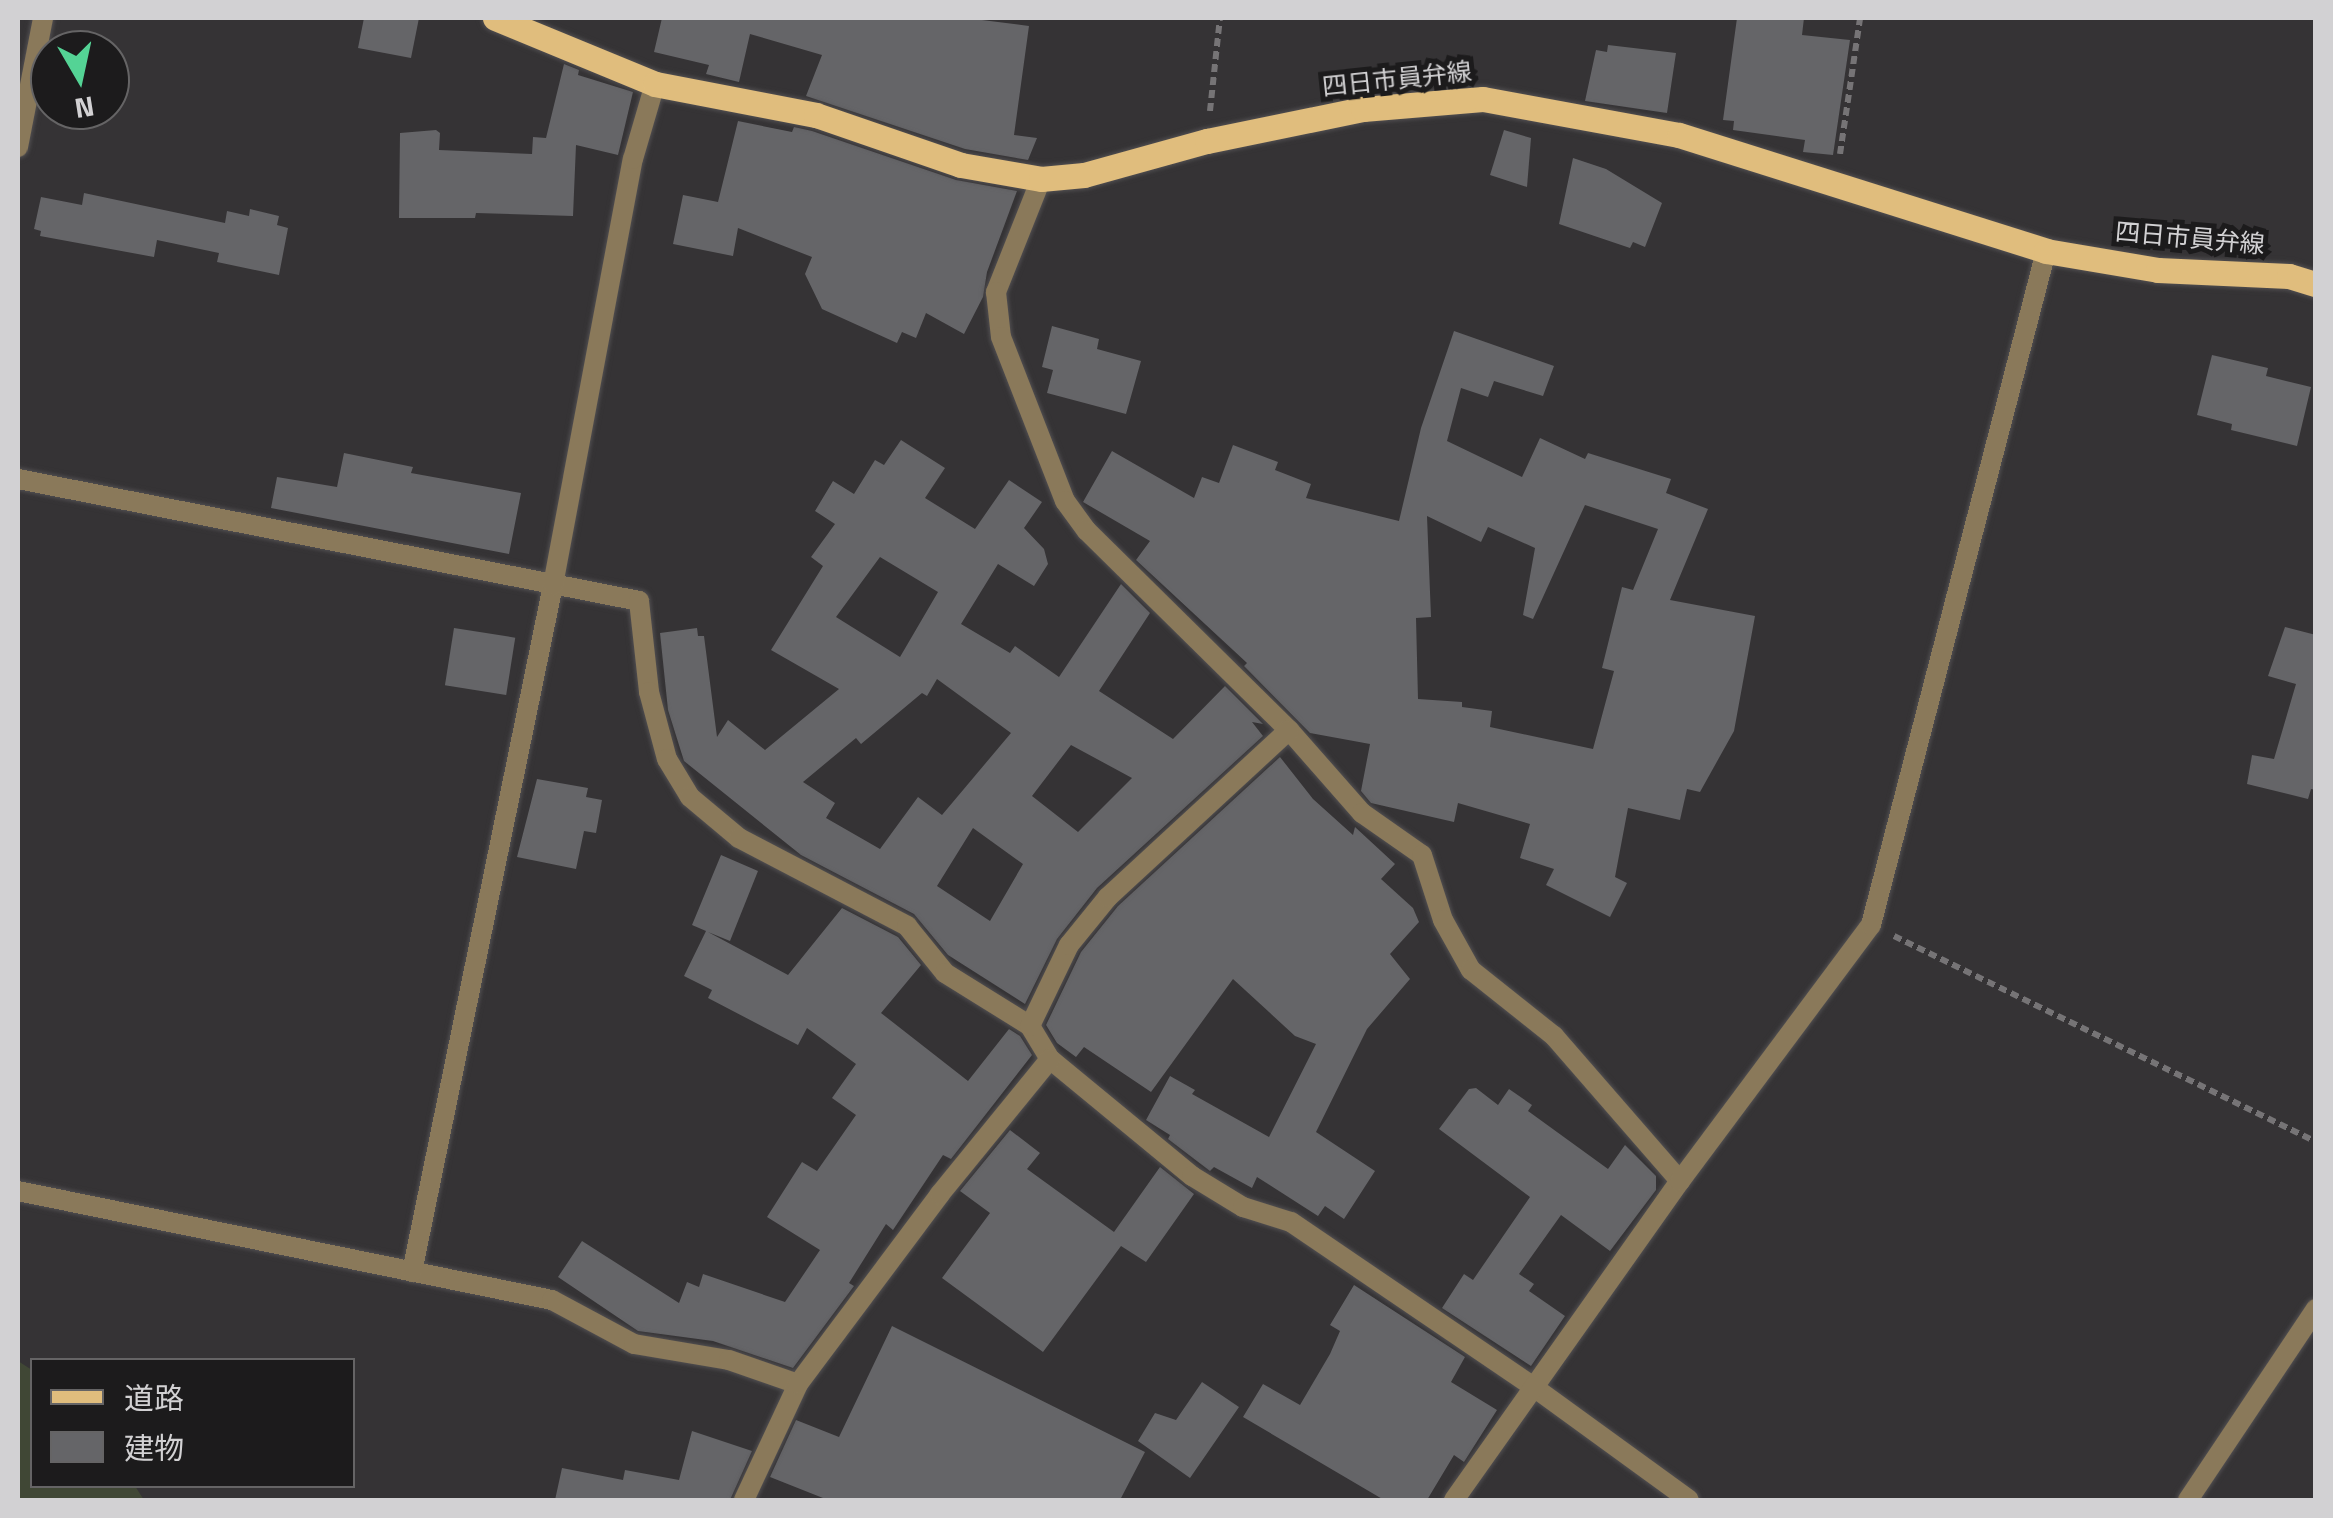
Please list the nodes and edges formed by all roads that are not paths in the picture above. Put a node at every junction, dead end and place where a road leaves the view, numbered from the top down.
1 (43, 18) edge
2 (495, 18) edge
3 (655, 84) junction
4 (18, 147) edge
5 (1041, 179) junction
6 (2046, 251) junction
7 (2316, 284) edge
8 (18, 480) edge
9 (553, 586) junction
10 (1288, 730) junction
11 (1030, 1026) junction
12 (1050, 1059) junction
13 (1680, 1181) junction
14 (18, 1191) edge
15 (412, 1272) junction
16 (2316, 1308) edge
17 (798, 1384) junction
18 (1534, 1388) junction
19 (744, 1500) edge
20 (1454, 1500) edge
21 (1688, 1500) edge
22 (2188, 1500) edge

1 - 4 street
2 - 3 main road, 四日市員弁線
3 - 5 main road, 四日市員弁線
3 - 9 street
5 - 6 main road, 四日市員弁線
5 - 10 street
6 - 7 main road, 四日市員弁線
6 - 13 street
8 - 9 street
9 - 11 street
9 - 15 street
10 - 11 street
10 - 13 street
11 - 12 street
12 - 17 street
12 - 18 street
13 - 18 street
14 - 15 street
15 - 17 street
16 - 22 street
17 - 19 street
18 - 20 street
18 - 21 street

